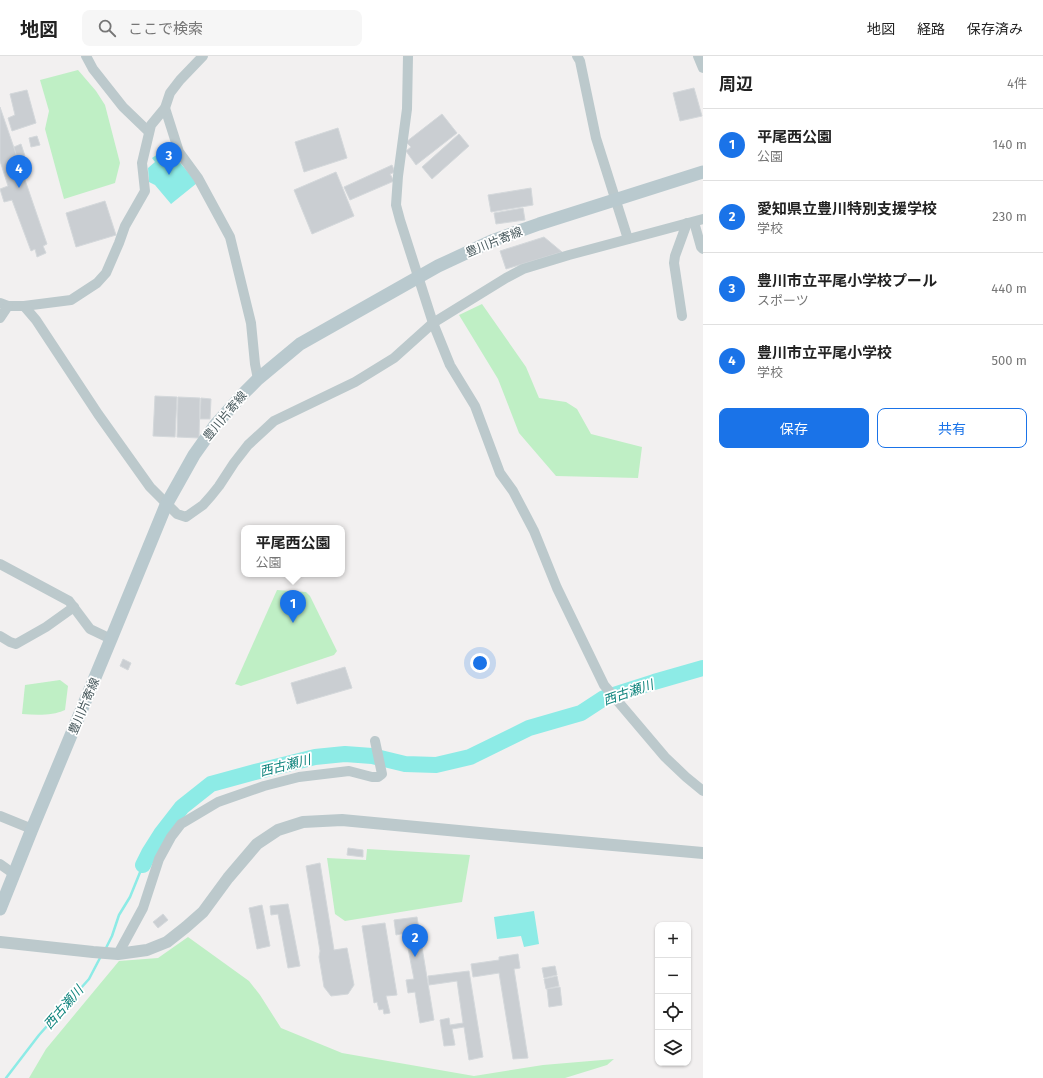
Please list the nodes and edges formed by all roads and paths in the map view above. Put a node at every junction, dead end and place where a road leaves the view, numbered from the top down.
1 (86, 56) edge
2 (203, 56) edge
3 (408, 56) edge
4 (577, 56) edge
5 (698, 56) edge
6 (703, 68) edge
7 (165, 108) junction
8 (150, 132) junction
9 (703, 172) edge
10 (615, 201) junction
11 (695, 221) edge
12 (628, 239) junction
13 (703, 249) edge
14 (418, 277) junction
15 (4, 304) edge
16 (24, 306) junction
17 (682, 316) dead end
18 (0, 318) edge
19 (433, 323) junction
20 (258, 378) junction
21 (166, 505) junction
22 (0, 564) edge
23 (74, 607) junction
24 (0, 636) edge
25 (112, 639) junction
26 (375, 741) dead end
27 (703, 791) edge
28 (0, 816) edge
29 (32, 829) junction
30 (703, 853) edge
31 (0, 864) edge
32 (14, 874) junction
33 (1, 902) edge
34 (0, 942) edge
35 (114, 953) junction

1 - 8 street
2 - 7 street
3 - 14 street
4 - 10 street
5 - 6 street
7 - 8 street
7 - 20 street
8 - 16 street
9 - 10 main road, 豊川片寄線
10 - 12 street
10 - 14 main road, 豊川片寄線
11 - 12 street
11 - 13 street
11 - 17 street
12 - 19 street
14 - 19 street
14 - 20 main road, 豊川片寄線
15 - 16 street
15 - 18 street
16 - 21 street
19 - 21 street
19 - 27 street
20 - 21 main road, 豊川片寄線
21 - 25 main road, 豊川片寄線
22 - 23 street
23 - 24 street
23 - 25 street
25 - 29 main road, 豊川片寄線
26 - 35 street
28 - 29 street
29 - 32 main road, 豊川片寄線
30 - 35 street
31 - 32 street
32 - 33 main road, 豊川片寄線
34 - 35 street

